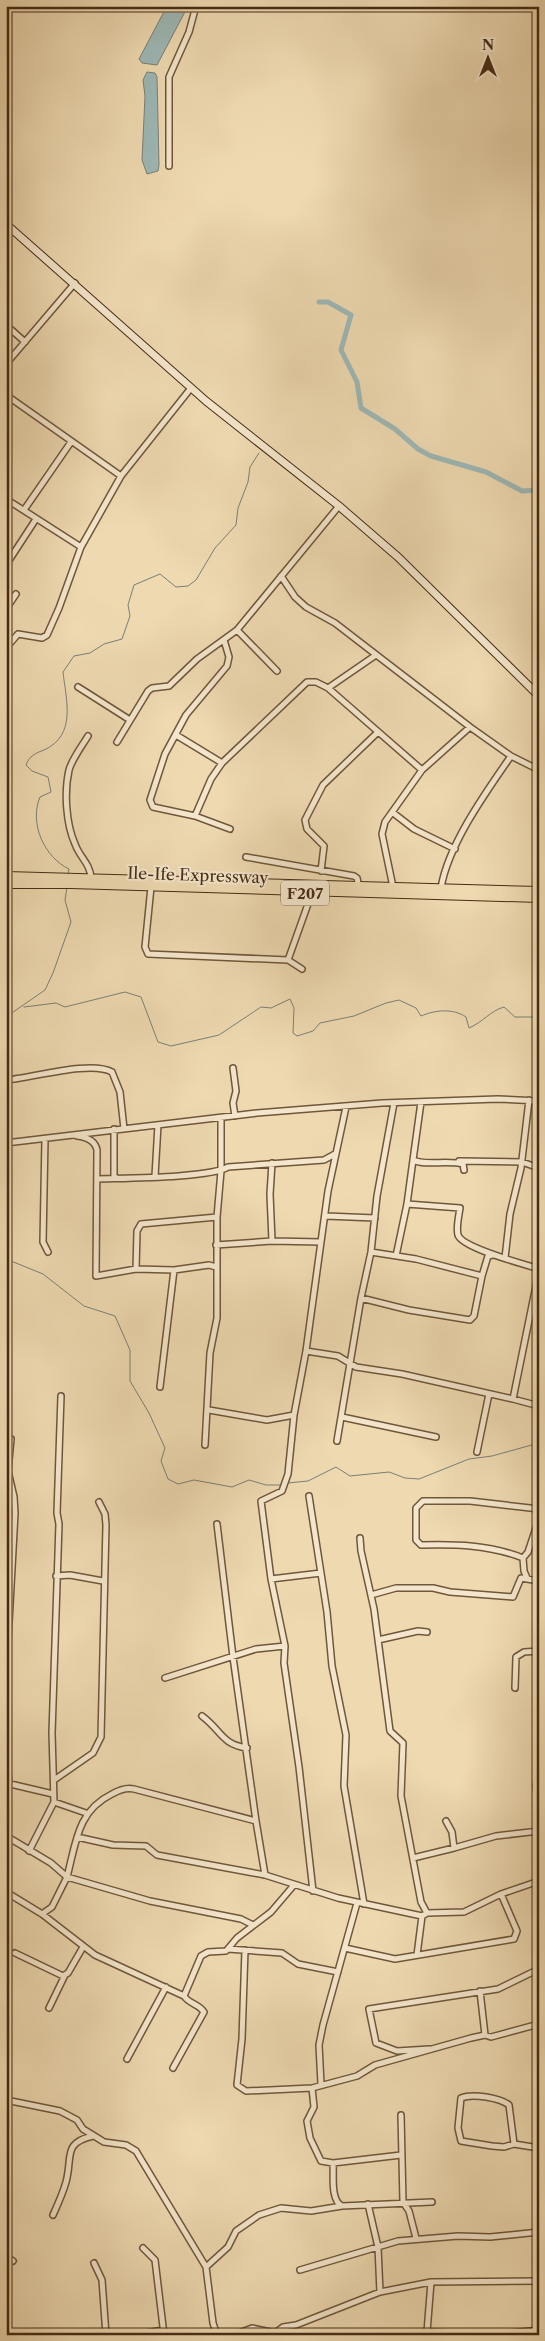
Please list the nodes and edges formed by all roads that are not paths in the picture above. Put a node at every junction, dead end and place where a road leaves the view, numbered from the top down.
1 (196, 6) edge
2 (169, 166) dead end
3 (6, 224) edge
4 (75, 283) junction
5 (6, 325) edge
6 (25, 342) junction
7 (6, 364) edge
8 (191, 388) junction
9 (6, 395) edge
10 (71, 442) junction
11 (121, 476) junction
12 (6, 499) edge
13 (340, 506) junction
14 (24, 510) junction
15 (36, 519) junction
16 (81, 547) junction
17 (6, 565) edge
18 (281, 576) junction
19 (16, 594) dead end
20 (6, 609) edge
21 (237, 630) junction
22 (224, 640) junction
23 (6, 648) edge
24 (376, 655) junction
25 (277, 671) dead end
26 (78, 687) dead end
27 (328, 688) junction
28 (539, 696) edge
29 (130, 720) junction
30 (470, 727) junction
31 (378, 732) junction
32 (176, 735) junction
33 (88, 736) dead end
34 (117, 742) dead end
35 (511, 756) junction
36 (539, 762) edge
37 (222, 763) junction
38 (537, 769) edge
39 (422, 770) junction
40 (392, 812) junction
41 (195, 816) junction
42 (230, 829) dead end
43 (455, 848) junction
44 (246, 857) dead end
45 (321, 871) junction
46 (6, 876) edge
47 (91, 878) junction
48 (22, 880) junction
49 (68, 881) junction
50 (6, 884) edge
51 (359, 886) junction
52 (151, 887) junction
53 (392, 887) junction
54 (441, 888) junction
55 (313, 889) junction
56 (539, 891) edge
57 (483, 893) junction
58 (539, 898) edge
59 (288, 960) junction
60 (302, 969) dead end
61 (232, 1068) dead end
62 (6, 1080) edge
63 (529, 1100) junction
64 (539, 1101) edge
65 (421, 1102) junction
66 (394, 1103) junction
67 (346, 1107) junction
68 (235, 1116) junction
69 (221, 1118) junction
70 (158, 1125) junction
71 (114, 1129) junction
72 (124, 1129) junction
73 (69, 1134) junction
74 (45, 1139) junction
75 (6, 1143) edge
76 (335, 1153) junction
77 (413, 1160) junction
78 (450, 1161) junction
79 (522, 1162) junction
80 (272, 1163) junction
81 (539, 1168) edge
82 (464, 1170) dead end
83 (221, 1171) junction
84 (155, 1176) junction
85 (117, 1178) junction
86 (97, 1179) junction
87 (407, 1204) junction
88 (326, 1216) junction
89 (217, 1217) junction
90 (375, 1218) junction
91 (272, 1241) junction
92 (321, 1242) junction
93 (216, 1245) junction
94 (48, 1252) dead end
95 (371, 1252) junction
96 (493, 1255) junction
97 (396, 1256) junction
98 (505, 1258) junction
99 (216, 1267) junction
100 (136, 1269) junction
101 (174, 1270) junction
102 (539, 1270) edge
103 (482, 1276) junction
104 (361, 1298) junction
105 (306, 1351) junction
106 (349, 1362) junction
107 (160, 1387) dead end
108 (490, 1394) junction
109 (61, 1396) dead end
110 (513, 1399) junction
111 (539, 1406) edge
112 (208, 1410) junction
113 (294, 1415) junction
114 (342, 1417) junction
115 (436, 1437) dead end
116 (12, 1439) dead end
117 (337, 1441) dead end
118 (205, 1445) dead end
119 (477, 1452) dead end
120 (309, 1496) dead end
121 (99, 1502) dead end
122 (539, 1509) edge
123 (539, 1519) edge
124 (217, 1524) dead end
125 (360, 1538) dead end
126 (523, 1558) junction
127 (524, 1571) junction
128 (320, 1573) junction
129 (56, 1576) junction
130 (9, 1577) edge
131 (271, 1578) junction
132 (521, 1578) junction
133 (528, 1578) junction
134 (104, 1581) junction
135 (539, 1581) edge
136 (371, 1595) junction
137 (427, 1632) dead end
138 (378, 1640) junction
139 (285, 1646) junction
140 (539, 1651) edge
141 (233, 1657) junction
142 (6, 1678) edge
143 (165, 1678) dead end
144 (514, 1688) dead end
145 (202, 1716) dead end
146 (247, 1748) junction
147 (6, 1749) edge
148 (539, 1767) edge
149 (54, 1780) junction
150 (8, 1784) edge
151 (53, 1794) junction
152 (54, 1802) junction
153 (539, 1812) edge
154 (86, 1813) junction
155 (256, 1821) junction
156 (446, 1821) dead end
157 (539, 1831) edge
158 (6, 1836) edge
159 (77, 1837) junction
160 (454, 1848) junction
161 (29, 1851) junction
162 (412, 1858) junction
163 (265, 1875) junction
164 (67, 1877) junction
165 (539, 1881) edge
166 (294, 1885) junction
167 (313, 1891) junction
168 (6, 1892) edge
169 (501, 1894) junction
170 (357, 1903) junction
171 (364, 1904) junction
172 (42, 1914) junction
173 (424, 1915) junction
174 (253, 1925) junction
175 (82, 1947) junction
176 (345, 1948) junction
177 (228, 1949) junction
178 (245, 1950) junction
179 (15, 1953) dead end
180 (417, 1955) junction
181 (539, 1969) edge
182 (338, 1972) junction
183 (66, 1976) junction
184 (166, 1987) junction
185 (480, 1991) junction
186 (184, 1996) junction
187 (49, 2008) dead end
188 (539, 2024) edge
189 (485, 2035) junction
190 (437, 2049) junction
191 (127, 2059) dead end
192 (173, 2068) dead end
193 (321, 2084) junction
194 (312, 2088) junction
195 (6, 2100) edge
196 (401, 2114) dead end
197 (94, 2136) junction
198 (514, 2144) junction
199 (539, 2148) edge
200 (401, 2155) junction
201 (333, 2163) junction
202 (403, 2202) junction
203 (432, 2202) dead end
204 (368, 2204) junction
205 (342, 2206) junction
206 (53, 2215) dead end
207 (539, 2232) edge
208 (416, 2238) junction
209 (378, 2247) junction
210 (143, 2248) dead end
211 (6, 2256) edge
212 (12, 2261) dead end
213 (94, 2264) dead end
214 (206, 2268) junction
215 (300, 2270) dead end
216 (539, 2281) edge
217 (430, 2282) junction
218 (380, 2292) junction
219 (539, 2330) edge
220 (163, 2332) edge
221 (427, 2332) junction
222 (106, 2335) edge
223 (135, 2335) edge
224 (217, 2335) edge
225 (234, 2335) edge
226 (415, 2335) edge

1 - 2 street
3 - 4 main road
4 - 6 street
4 - 8 main road
5 - 6 street
6 - 7 street
8 - 11 street
8 - 13 main road
9 - 10 street
10 - 11 street
10 - 14 street
11 - 16 street
12 - 14 street
13 - 18 street
13 - 28 main road
14 - 15 street
15 - 16 street
15 - 17 street
16 - 23 street
18 - 21 street
18 - 24 street
19 - 20 street
21 - 22 street
21 - 25 street
22 - 29 street
22 - 32 street
24 - 27 street
24 - 30 street
26 - 29 street
27 - 31 street
27 - 37 street
29 - 34 street
30 - 35 street
30 - 39 street
31 - 39 street
31 - 45 street
32 - 37 street
32 - 41 street
33 - 47 street
35 - 38 street
35 - 43 street
36 - 38 street
37 - 41 street
39 - 40 street
40 - 43 street
40 - 53 street
41 - 42 street
43 - 54 street
44 - 45 street
45 - 51 street
46 - 48 main road, Ile-Ife Expressway / F207
47 - 49 main road, Ile-Ife Expressway / F207
47 - 55 main road, Ile-Ife Expressway / F207
48 - 49 main road, Ile-Ife Expressway / F207
48 - 50 main road, Ile-Ife Expressway / F207
49 - 52 main road, Ile-Ife Expressway / F207
51 - 53 main road, Ile-Ife Expressway / F207
51 - 55 main road, Ile-Ife Expressway / F207
52 - 55 main road, Ile-Ife Expressway / F207
52 - 59 street
53 - 54 main road, Ile-Ife Expressway / F207
54 - 57 main road, Ile-Ife Expressway / F207
55 - 57 main road, Ile-Ife Expressway / F207
55 - 59 street
56 - 57 main road, Ile-Ife Expressway / F207
57 - 58 main road, Ile-Ife Expressway / F207
59 - 60 street
61 - 68 street
62 - 72 street
63 - 64 street
63 - 65 street
63 - 79 street
65 - 66 street
65 - 77 street
66 - 67 street
66 - 90 street
67 - 68 street
67 - 76 street
68 - 69 street
69 - 70 street
69 - 83 street
70 - 72 street
70 - 84 street
71 - 72 street
71 - 73 street
71 - 85 street
73 - 74 street
73 - 86 street
74 - 75 street
74 - 94 street
76 - 80 street
76 - 88 street
77 - 78 street
77 - 87 street
78 - 79 street
78 - 82 street
79 - 81 street
79 - 98 street
80 - 83 street
80 - 91 street
83 - 84 street
83 - 89 street
84 - 85 street
85 - 86 street
86 - 100 street
87 - 96 street
87 - 97 street
88 - 90 street
88 - 92 street
89 - 93 street
89 - 100 street
90 - 95 street
91 - 92 street
91 - 93 street
92 - 105 street
93 - 99 street
95 - 97 street
95 - 104 street
96 - 98 street
96 - 103 street
97 - 103 street
98 - 102 street
99 - 101 street
99 - 112 street
100 - 101 street
101 - 107 street
102 - 110 street
103 - 104 street
104 - 106 street
105 - 106 street
105 - 113 street
106 - 108 street
106 - 114 street
108 - 110 street
108 - 119 street
109 - 129 street
110 - 111 street
112 - 113 street
112 - 118 street
113 - 131 street
114 - 115 street
114 - 117 street
116 - 130 street
120 - 128 street
121 - 134 street
122 - 126 street
123 - 126 street
124 - 141 street
125 - 136 street
126 - 127 street
127 - 132 street
127 - 133 street
128 - 131 street
128 - 171 street
129 - 134 street
129 - 149 street
130 - 142 street
131 - 139 street
132 - 133 street
132 - 136 street
133 - 135 street
134 - 149 street
136 - 138 street
137 - 138 street
138 - 162 street
139 - 141 street
139 - 167 street
140 - 144 street
141 - 143 street
141 - 146 street
145 - 146 street
146 - 155 street
147 - 150 street
148 - 153 street
149 - 151 street
150 - 151 street
151 - 152 street
152 - 154 street
152 - 161 street
154 - 155 street
154 - 159 street
155 - 163 street
156 - 160 street
157 - 160 street
158 - 161 street
159 - 163 street
159 - 164 street
160 - 162 street
161 - 164 street
162 - 173 street
163 - 166 street
164 - 172 street
164 - 174 street
165 - 169 street
166 - 167 street
166 - 174 street
167 - 170 street
168 - 172 street
169 - 173 street
169 - 180 street
170 - 171 street
170 - 176 street
171 - 173 street
172 - 175 street
173 - 180 street
174 - 177 street
175 - 183 street
175 - 184 street
176 - 180 street
176 - 182 street
177 - 178 street
177 - 186 street
178 - 182 street
178 - 194 street
179 - 183 street
181 - 185 street
182 - 193 street
183 - 187 street
184 - 186 street
184 - 191 street
185 - 189 street
185 - 190 street
186 - 192 street
188 - 189 street
189 - 190 street
190 - 193 street
193 - 194 street
194 - 201 street
195 - 197 street
196 - 200 street
197 - 206 street
197 - 214 street
198 - 198 street
198 - 199 street
200 - 201 street
200 - 202 street
201 - 205 street
202 - 203 street
202 - 204 street
202 - 208 street
204 - 205 street
204 - 209 street
205 - 214 street
207 - 208 street
208 - 209 street
209 - 215 street
209 - 218 street
210 - 220 street
211 - 212 street
213 - 222 street
214 - 224 street
216 - 217 street
217 - 218 street
217 - 221 street
218 - 225 street
219 - 221 street
220 - 223 street
221 - 226 street

